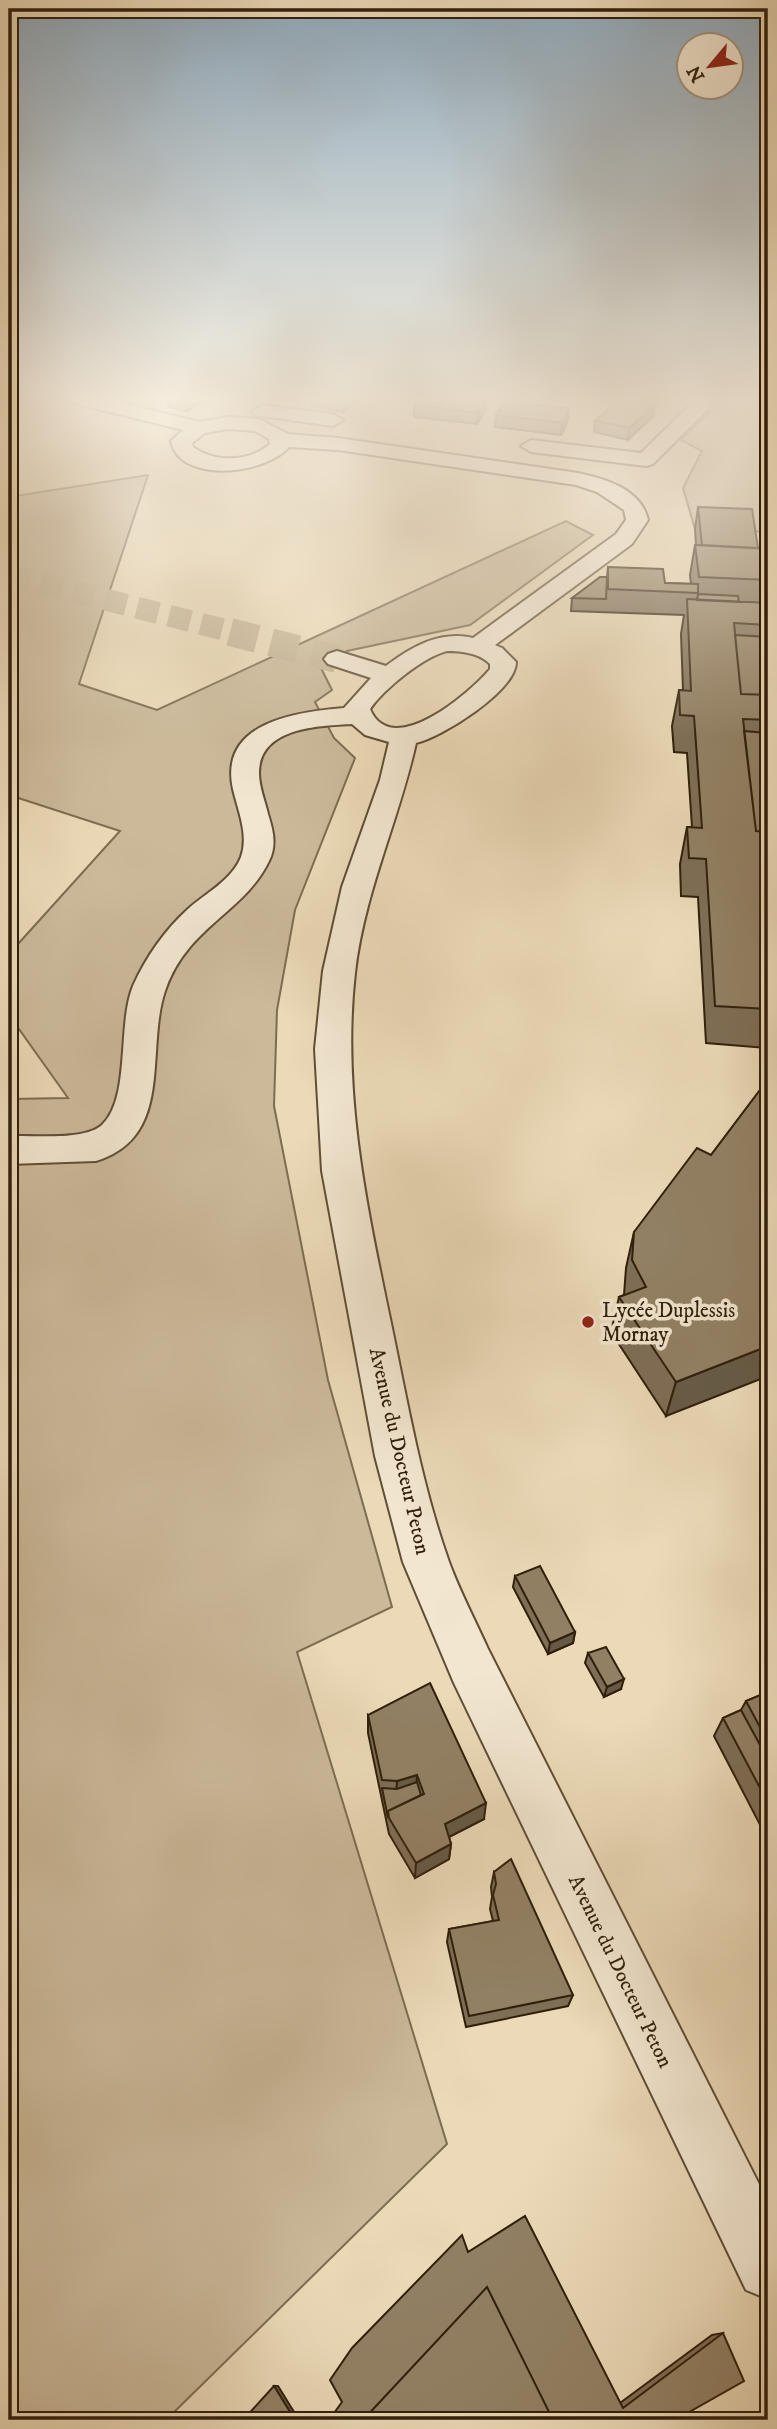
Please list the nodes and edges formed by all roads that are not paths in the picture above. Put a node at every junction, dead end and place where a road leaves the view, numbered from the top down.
1 (635, 511) edge
2 (478, 646) junction
3 (337, 659) tunnel mouth
4 (391, 676) junction
5 (359, 716) junction
6 (404, 737) junction
7 (9, 1150) edge
8 (768, 2268) edge

1 - 2 street
2 - 4 street
2 - 6 street
3 - 4 street
4 - 5 street
5 - 6 street
5 - 7 street
6 - 8 street, Avenue du Docteur Peton

